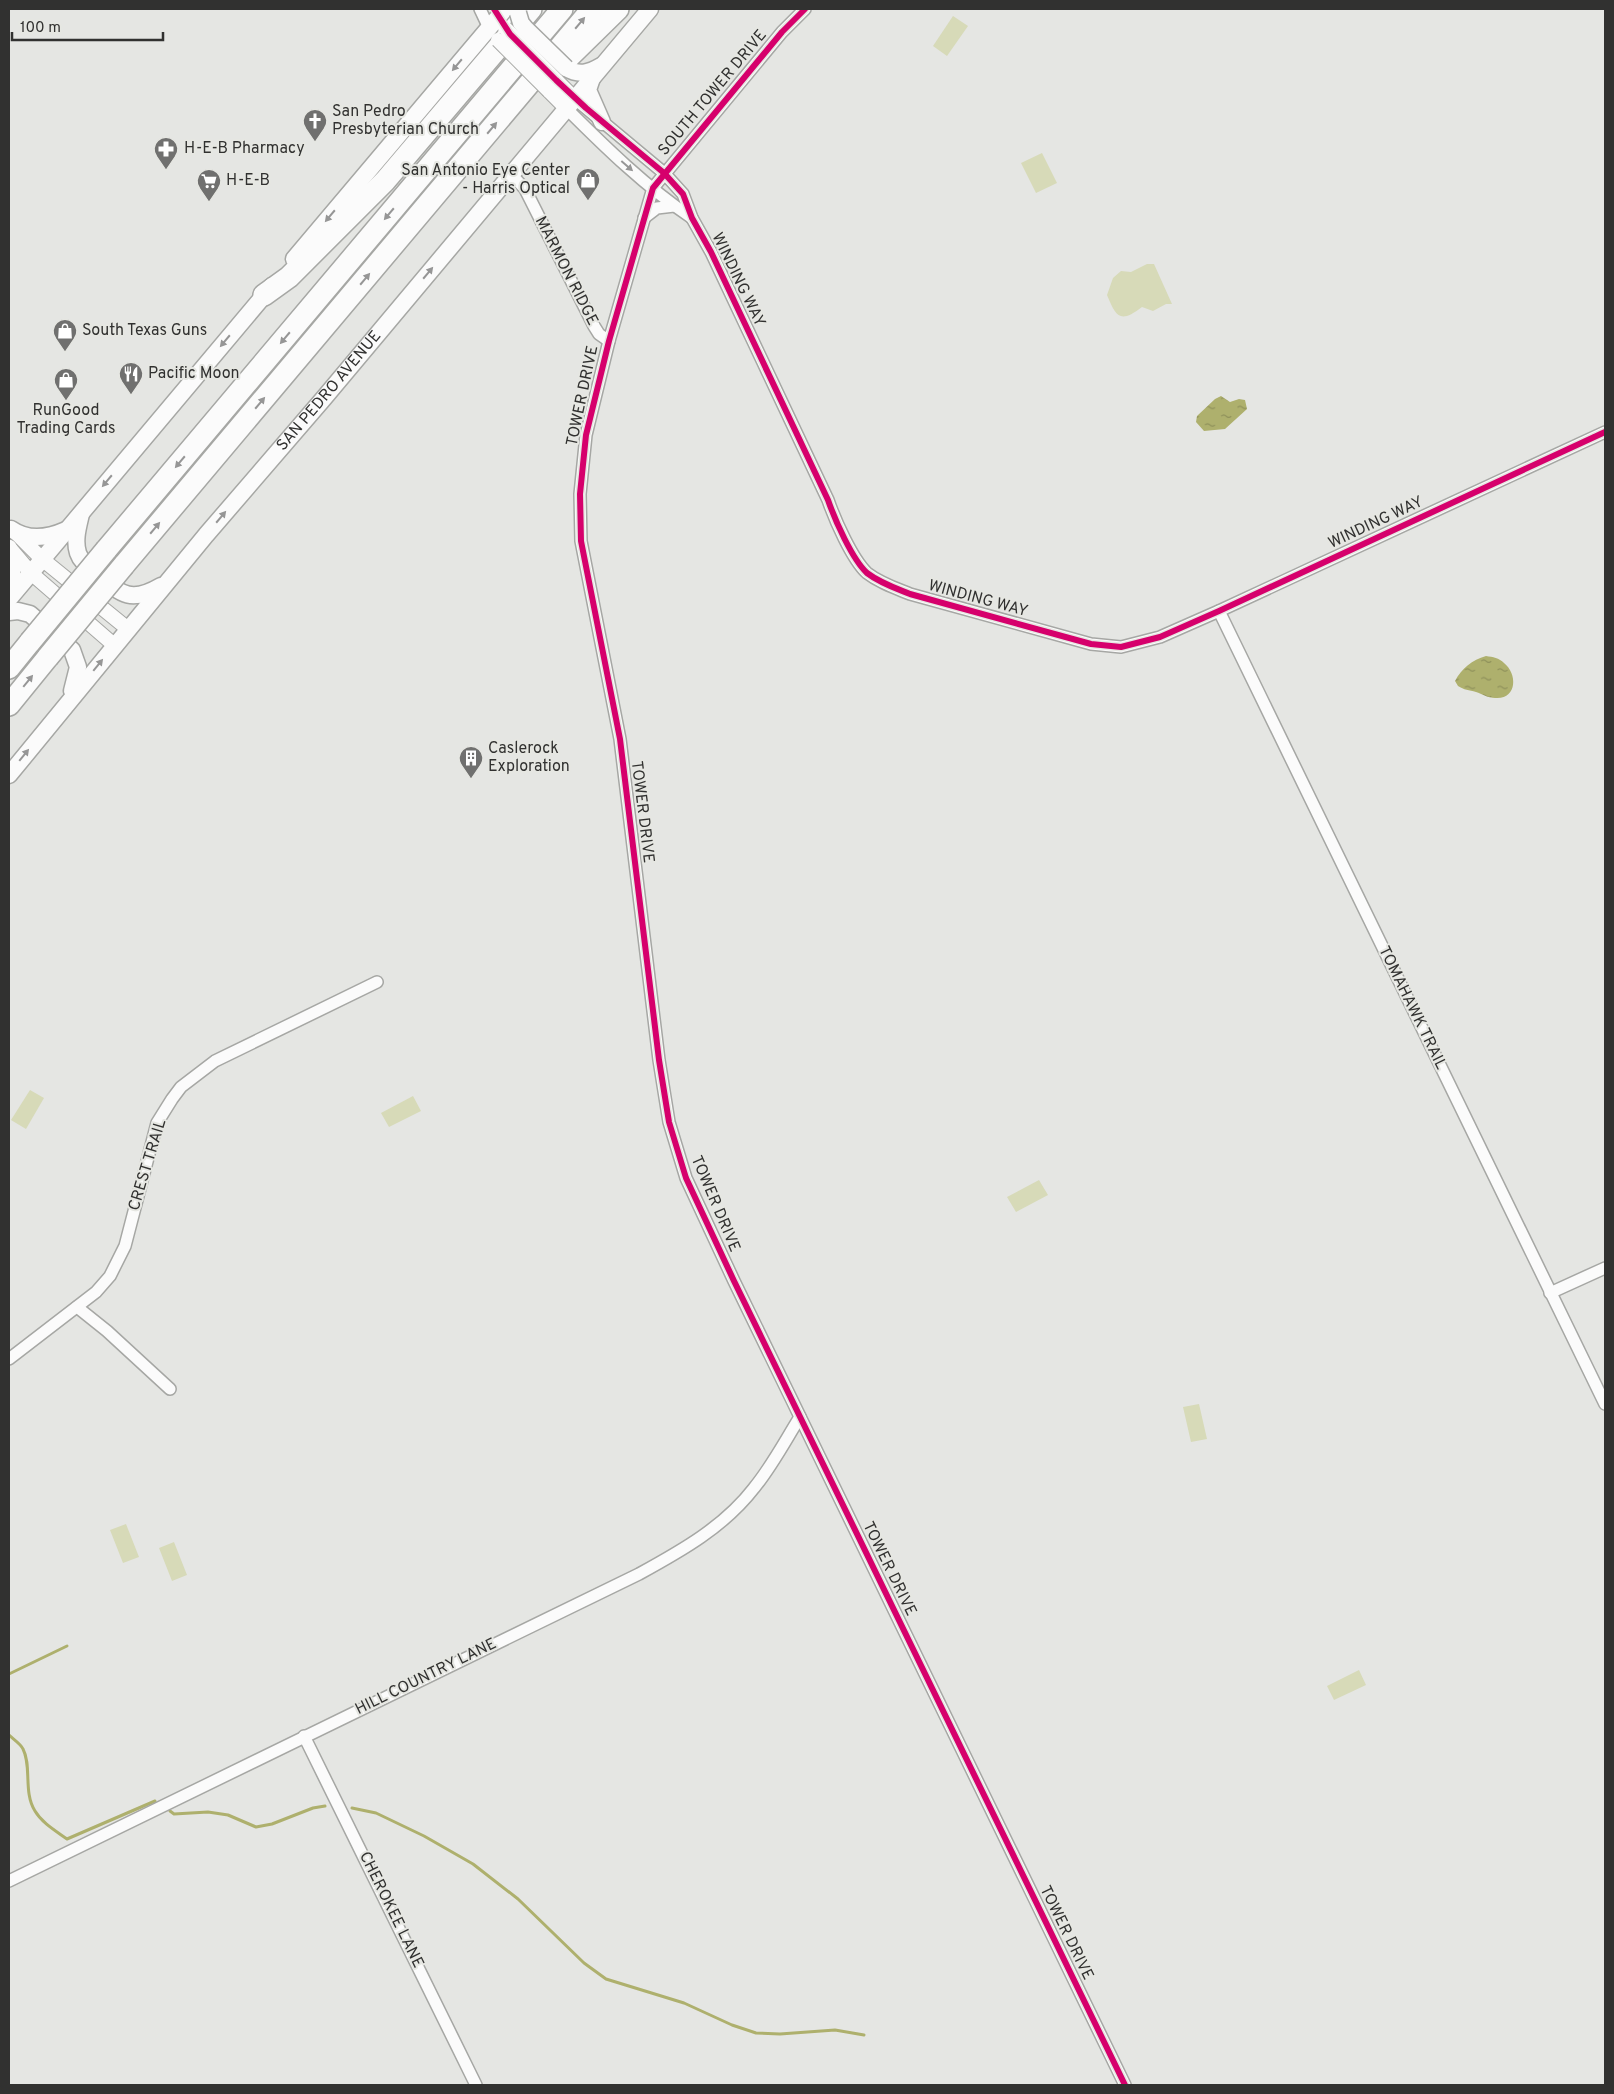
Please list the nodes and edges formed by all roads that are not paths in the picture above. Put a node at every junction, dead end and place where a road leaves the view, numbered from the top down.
1 (480, 9) edge
2 (562, 9) edge
3 (592, 9) edge
4 (618, 9) edge
5 (650, 9) edge
6 (805, 9) edge
7 (506, 18) edge
8 (597, 72) junction
9 (554, 76) junction
10 (570, 103) junction
11 (608, 127) junction
12 (604, 145) junction
13 (664, 173) junction
14 (511, 174) junction
15 (652, 188) junction
16 (674, 206) junction
17 (644, 218) junction
18 (692, 218) junction
19 (264, 295) junction
20 (608, 341) junction
21 (1605, 432) edge
22 (81, 512) junction
23 (10, 527) edge
24 (66, 530) junction
25 (9, 547) edge
26 (42, 559) junction
27 (31, 573) junction
28 (168, 581) junction
29 (9, 592) edge
30 (9, 599) edge
31 (1219, 611) junction
32 (9, 612) edge
33 (128, 629) junction
34 (114, 645) junction
35 (17, 657) edge
36 (69, 701) junction
37 (9, 705) edge
38 (9, 774) edge
39 (377, 982) dead end
40 (1605, 1268) edge
41 (1550, 1293) junction
42 (77, 1307) junction
43 (9, 1359) edge
44 (170, 1390) dead end
45 (1605, 1404) edge
46 (800, 1418) junction
47 (304, 1736) junction
48 (9, 1882) edge
49 (476, 2085) edge
50 (1125, 2085) edge

1 - 7 street
2 -> 35 highway, bridge
9 -> 3 highway
4 - 9 highway
5 - 8 main road, SAN PEDRO AVENUE
6 - 13 street, SOUTH TOWER DRIVE
7 - 9 street, bridge
7 - 9 main road, bridge
7 -> 19 main road
7 - 19 highway
8 - 9 main road
8 - 10 main road, SAN PEDRO AVENUE
8 - 11 main road
9 - 10 street
37 -> 9 highway, bridge
10 - 11 street, WINDING WAY
10 - 12 street, WINDING WAY
10 - 14 main road, SAN PEDRO AVENUE
11 - 12 street
11 - 13 street, WINDING WAY
12 -> 15 street, WINDING WAY
13 - 15 street, TOWER DRIVE
13 - 18 street, WINDING WAY
14 - 20 street, MARMON RIDGE
28 -> 14 main road, SAN PEDRO AVENUE
15 - 16 street, WINDING WAY
15 - 17 street, TOWER DRIVE
16 - 17 street
16 - 18 street, WINDING WAY
17 - 20 street, TOWER DRIVE
18 - 31 street, WINDING WAY
19 -> 22 main road
20 - 46 street, TOWER DRIVE
21 - 31 street, WINDING WAY
22 - 24 main road
22 - 28 main road
23 - 24 main road
23 - 26 street
24 - 26 main road
25 - 27 street
25 - 29 main road
26 - 27 main road
26 - 33 street
27 - 30 main road
27 - 34 street
28 - 33 main road, SAN PEDRO AVENUE
31 - 41 street, TOMAHAWK TRAIL
32 - 36 main road
33 - 34 main road, SAN PEDRO AVENUE
36 -> 34 main road, SAN PEDRO AVENUE
38 -> 36 main road, SAN PEDRO AVENUE
39 - 42 street, CREST TRAIL
40 - 41 street
41 - 45 street, TOMAHAWK TRAIL
42 - 43 street, CREST TRAIL
42 - 44 street
46 - 47 street, HILL COUNTRY LANE
46 - 50 street, TOWER DRIVE
47 - 48 street, HILL COUNTRY LANE
47 - 49 street, CHEROKEE LANE

